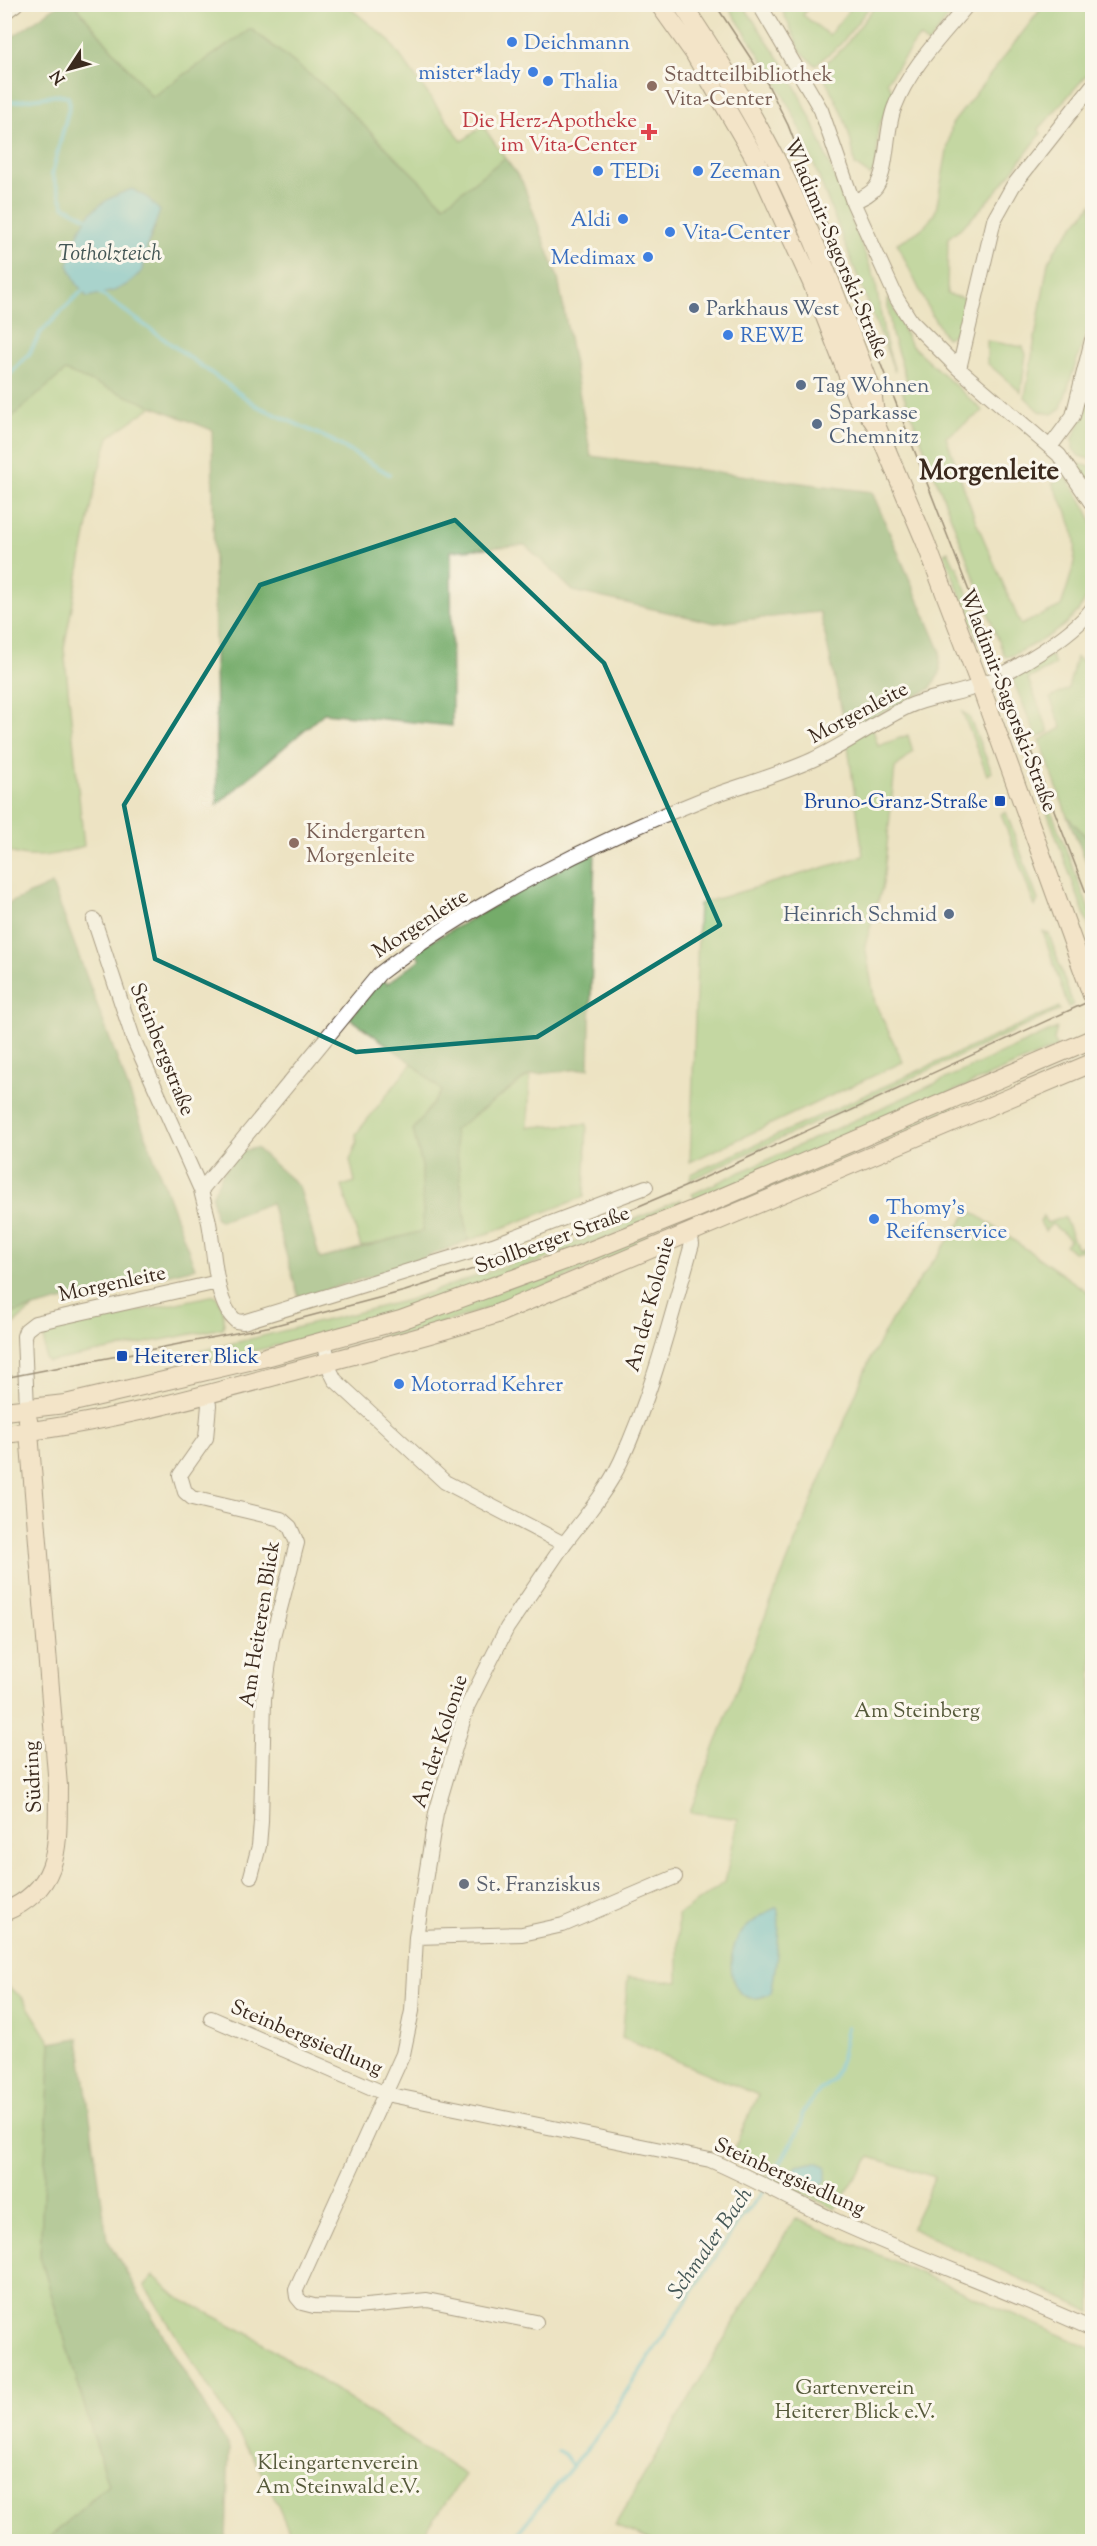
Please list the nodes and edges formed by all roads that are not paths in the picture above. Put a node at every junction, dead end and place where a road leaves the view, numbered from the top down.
1 (16, 4) edge
2 (659, 4) edge
3 (682, 4) edge
4 (759, 4) edge
5 (777, 4) edge
6 (968, 4) edge
7 (4, 13) edge
8 (768, 16) junction
9 (1092, 86) edge
10 (853, 202) junction
11 (1092, 340) edge
12 (959, 369) junction
13 (876, 424) junction
14 (1050, 447) junction
15 (1092, 504) edge
16 (1092, 609) edge
17 (980, 685) junction
18 (94, 920) dead end
19 (1092, 995) edge
20 (1092, 1039) edge
21 (1092, 1063) edge
22 (646, 1186) dead end
23 (201, 1190) junction
24 (690, 1233) junction
25 (219, 1282) junction
26 (324, 1341) junction
27 (328, 1362) junction
28 (206, 1395) junction
29 (27, 1409) junction
30 (4, 1411) edge
31 (28, 1432) junction
32 (4, 1434) edge
33 (564, 1544) junction
34 (251, 1876) dead end
35 (675, 1877) dead end
36 (4, 1912) edge
37 (416, 1937) junction
38 (211, 2018) dead end
39 (386, 2094) junction
40 (536, 2322) dead end
41 (1092, 2329) edge

1 - 7 street
2 - 13 main road, Wladimir-Sagorski-Straße
3 - 13 main road, Wladimir-Sagorski-Straße
4 - 8 street
5 - 8 street
6 - 10 street
8 - 10 street
9 - 12 street
10 - 12 street
11 - 14 street
12 - 14 street
13 - 17 main road, Wladimir-Sagorski-Straße
14 - 15 street
16 - 17 street
17 - 19 main road, Wladimir-Sagorski-Straße
17 - 23 street, Morgenleite
18 - 23 street, Steinbergstraße
20 - 26 main road, Stollberger Straße
21 - 24 main road
22 - 25 street, Stollberger Straße
23 - 25 street
24 - 27 main road
24 - 33 street, An der Kolonie
25 - 29 street, Morgenleite
26 - 27 street
26 - 29 main road, Stollberger Straße
27 - 28 main road
27 - 33 street
28 - 31 main road
28 - 34 street, Am Heiteren Blick
29 - 30 main road, Stollberger Straße
29 - 31 main road, Südring
31 - 32 main road
31 - 36 main road, Südring
33 - 37 street, An der Kolonie
35 - 37 street
37 - 39 street, Steinbergsiedlung
38 - 39 street, Steinbergsiedlung
39 - 40 street, Steinbergsiedlung
39 - 41 street, Steinbergsiedlung

